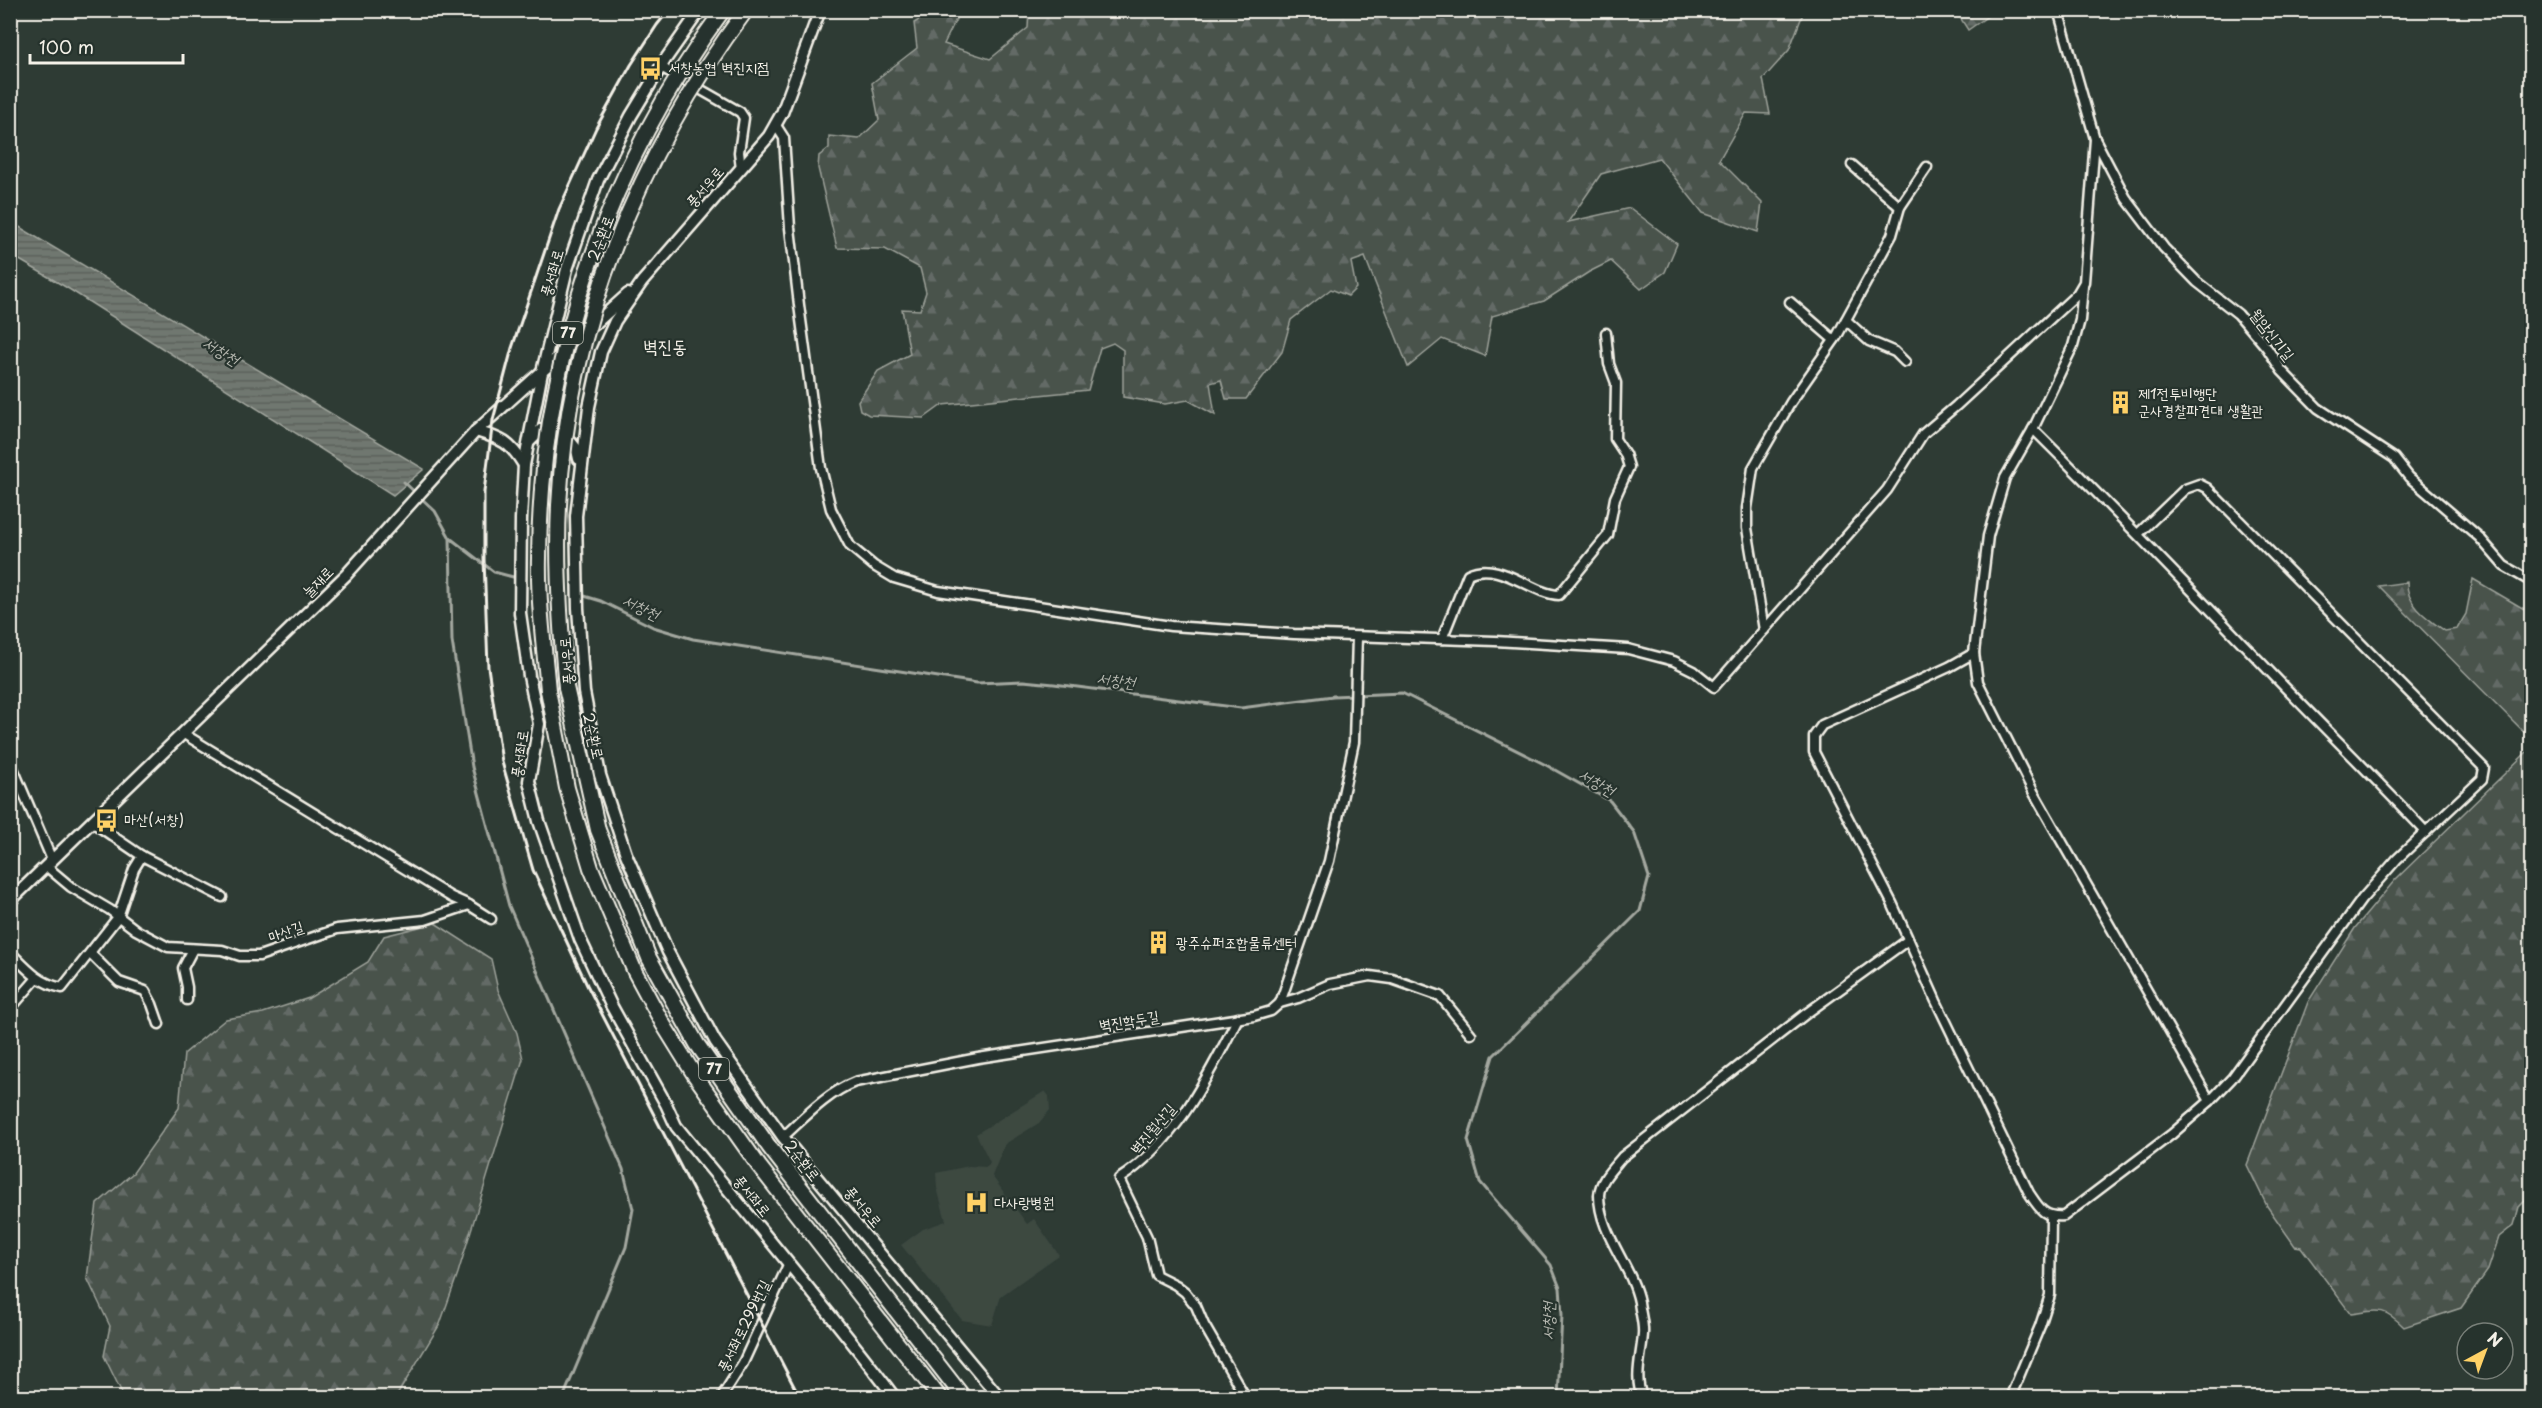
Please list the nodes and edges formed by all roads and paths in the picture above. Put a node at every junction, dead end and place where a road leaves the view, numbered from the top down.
1 (700, 10) edge
2 (723, 10) edge
3 (746, 10) edge
4 (820, 10) edge
5 (2058, 10) edge
6 (662, 67) junction
7 (776, 124) junction
8 (2095, 139) junction
9 (1852, 165) dead end
10 (1927, 167) dead end
11 (741, 168) junction
12 (1900, 207) junction
13 (642, 282) junction
14 (2084, 282) junction
15 (1790, 302) dead end
16 (1846, 320) junction
17 (1606, 333) dead end
18 (1834, 340) junction
19 (571, 345) junction
20 (1905, 362) dead end
21 (542, 372) junction
22 (594, 382) junction
23 (2033, 429) junction
24 (476, 431) junction
25 (528, 443) junction
26 (524, 465) junction
27 (581, 475) junction
28 (2138, 534) junction
29 (2532, 582) edge
30 (1764, 630) junction
31 (1357, 637) junction
32 (1442, 639) junction
33 (1974, 653) junction
34 (184, 734) junction
35 (10, 761) edge
36 (92, 822) junction
37 (2426, 832) junction
38 (142, 856) junction
39 (49, 863) junction
40 (222, 897) dead end
41 (10, 901) edge
42 (469, 905) junction
43 (118, 917) junction
44 (491, 919) dead end
45 (1908, 940) junction
46 (193, 949) junction
47 (10, 952) edge
48 (90, 953) junction
49 (37, 978) junction
50 (187, 1000) dead end
51 (1280, 1004) junction
52 (10, 1009) edge
53 (1238, 1018) junction
54 (159, 1024) dead end
55 (1471, 1034) dead end
56 (2210, 1101) junction
57 (783, 1137) junction
58 (2051, 1217) junction
59 (788, 1265) junction
60 (908, 1324) junction
61 (722, 1398) edge
62 (895, 1398) edge
63 (940, 1398) edge
64 (964, 1398) edge
65 (977, 1398) edge
66 (1000, 1398) edge
67 (1246, 1398) edge
68 (1643, 1398) edge
69 (2010, 1398) edge

1 - 6 street, 풍서좌로
2 - 63 highway, 2순환로 / 77, bridge
3 - 60 highway, 2순환로 / 77, bridge
4 - 7 street, 풍서우로
5 - 8 street, 월암신기길
6 - 11 street
6 - 21 street, 풍서좌로
7 - 11 street, 풍서우로
7 - 31 street
8 - 14 street
8 - 29 street, 월암신기길
9 - 12 street
10 - 12 street
11 - 13 street, 풍서우로
12 - 16 street
13 - 19 street, 눌재로
13 - 22 street, 풍서우로
14 - 23 street
14 - 30 street
15 - 18 street
16 - 18 street
16 - 20 street
17 - 32 street
18 - 30 street
19 - 21 street, 눌재로
19 - 22 street
21 - 24 street, 눌재로
21 - 25 street, 풍서좌로
22 - 27 street, 풍서우로
23 - 28 street
23 - 33 street
24 - 26 street
24 - 34 street, 눌재로
25 - 26 street, 풍서좌로
25 - 27 street
26 - 59 street, 풍서좌로
27 - 57 street, 풍서우로
28 - 37 street
28 - 37 street
30 - 32 street
31 - 32 street
31 - 51 street
33 - 45 street
33 - 56 street
34 - 36 street, 눌재로
34 - 42 street
35 - 39 street
36 - 38 street
36 - 39 street, 눌재로
37 - 56 street
38 - 40 street
38 - 43 street
39 - 41 street, 눌재로
39 - 43 street, 마산길
42 - 44 street
42 - 46 street, 마산길
43 - 46 street, 마산길
43 - 48 street
45 - 58 street
45 - 68 street
46 - 50 street
47 - 49 street
48 - 49 street
48 - 54 street
49 - 52 street
51 - 53 street, 벽진학두길
51 - 55 street, 벽진학두길
53 - 57 street, 벽진학두길
53 - 67 street, 벽진월산길
56 - 58 street
57 - 66 street, 풍서우로
58 - 69 street
59 - 61 street, 풍서좌로299번길
59 - 62 street, 풍서좌로
60 - 64 highway, 2순환로 / 77
60 - 65 highway

